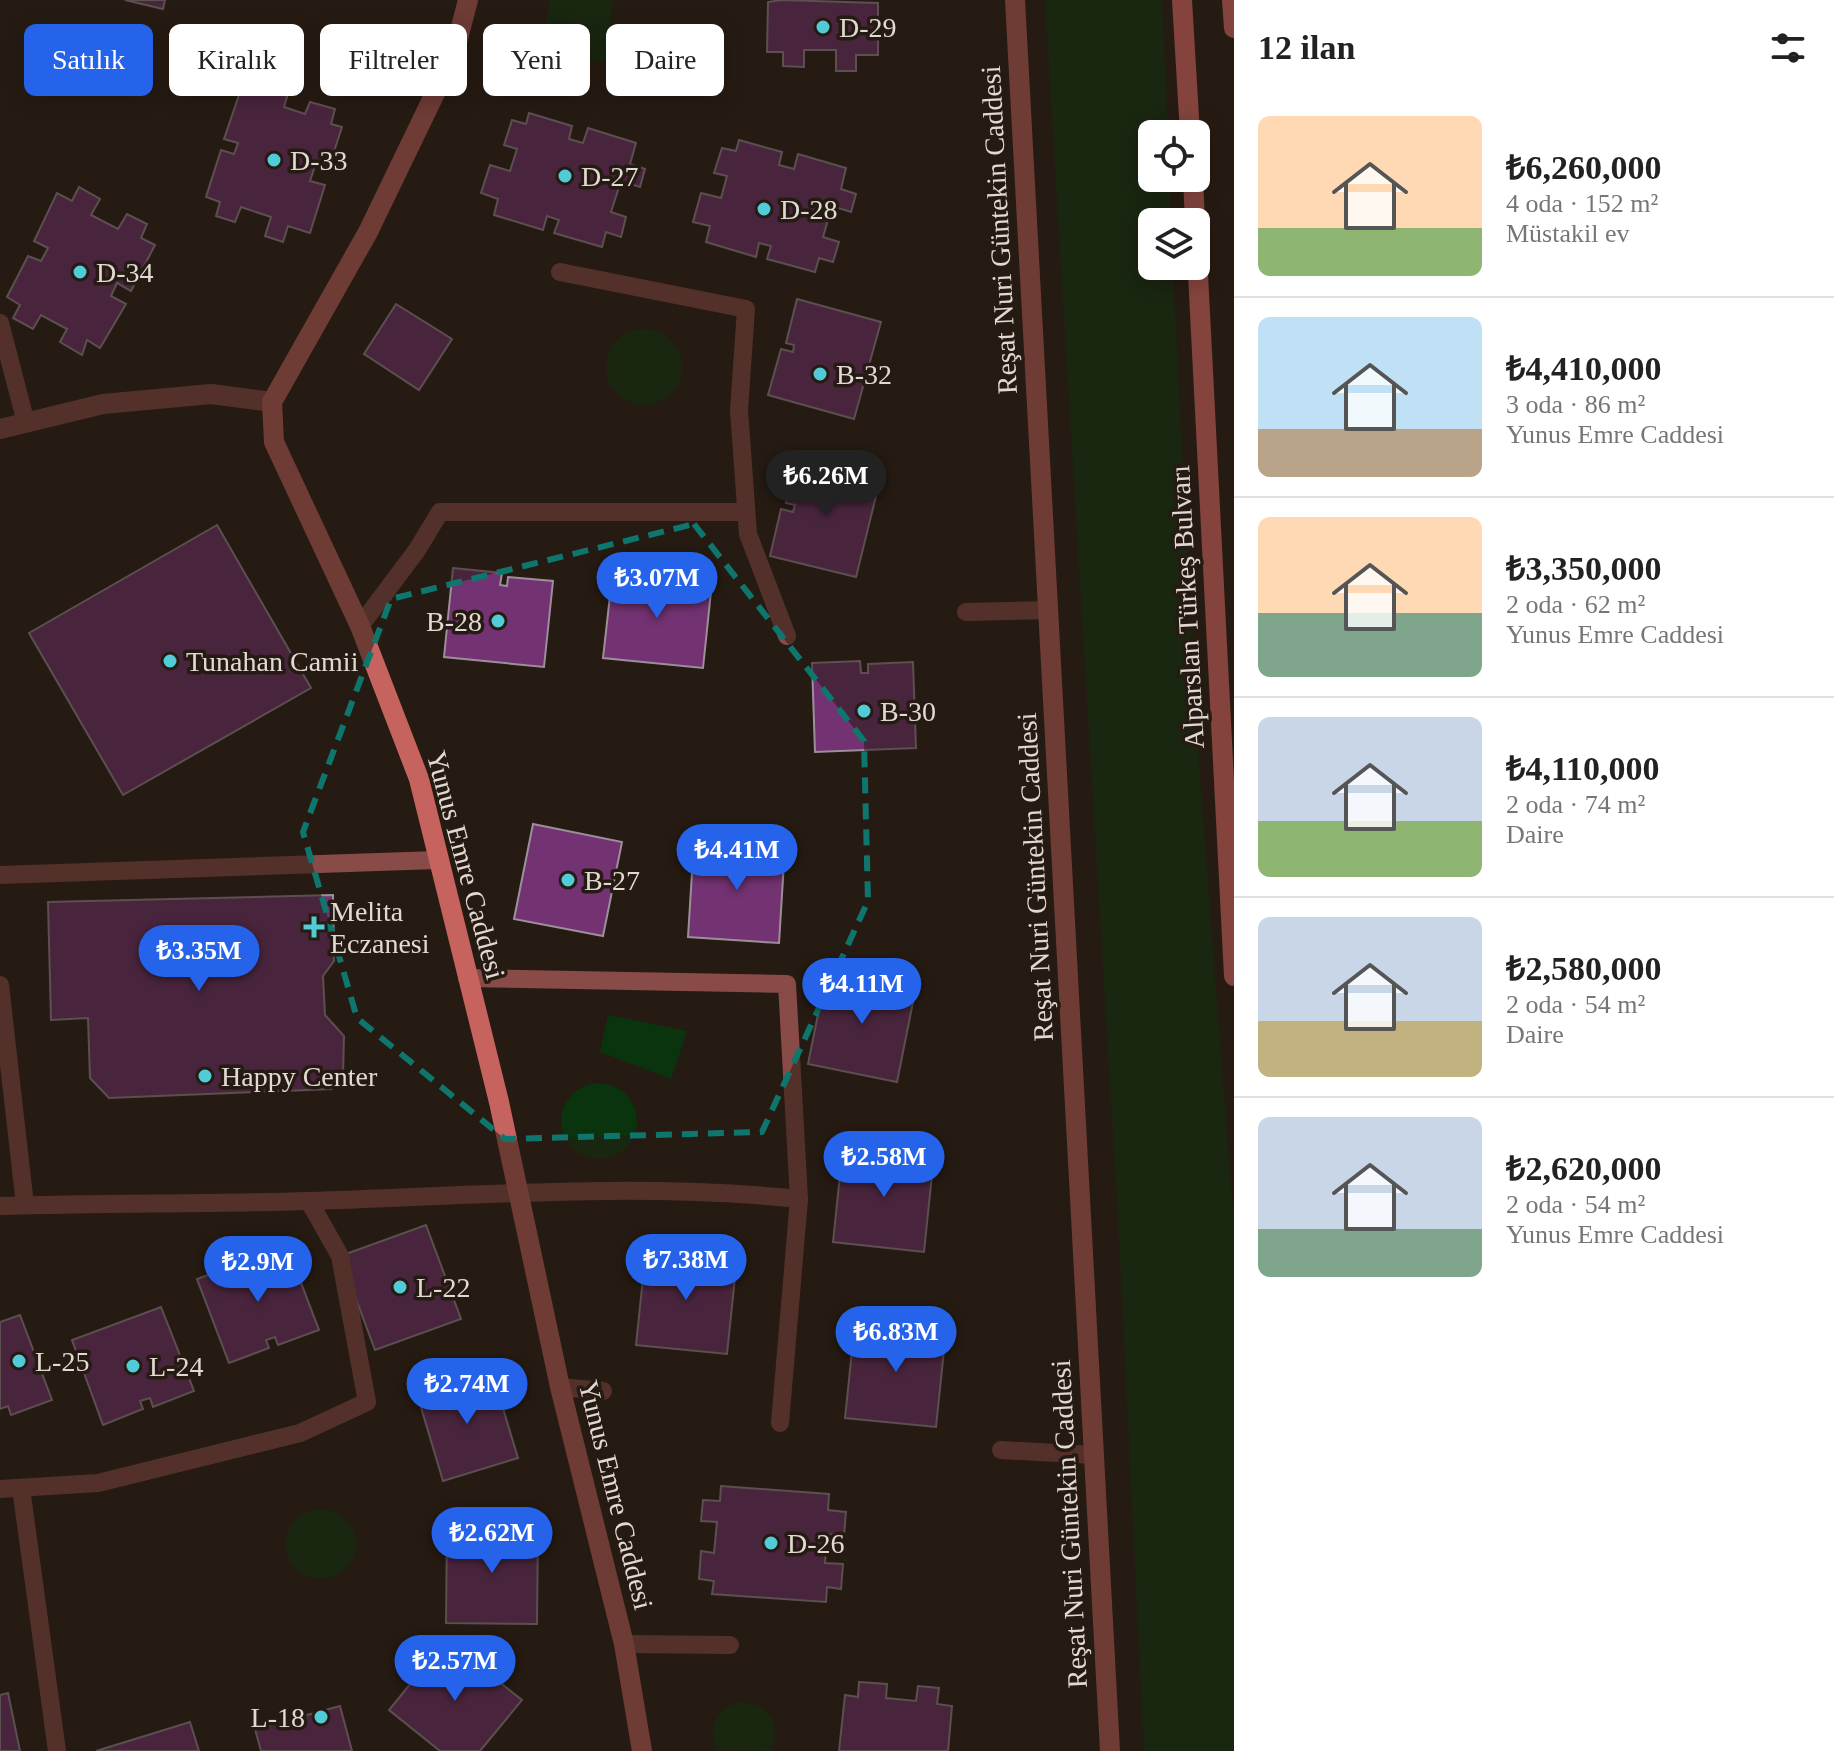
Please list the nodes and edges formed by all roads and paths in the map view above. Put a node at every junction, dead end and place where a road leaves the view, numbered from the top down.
1 (468, 0) edge
2 (1015, 0) edge
3 (1182, 0) edge
4 (1232, 0) edge
5 (1234, 28) edge
6 (1189, 120) edge
7 (560, 272) dead end
8 (1198, 280) edge
9 (0, 323) edge
10 (272, 402) junction
11 (26, 423) junction
12 (0, 429) edge
13 (746, 512) junction
14 (1049, 610) junction
15 (966, 612) dead end
16 (360, 626) junction
17 (787, 636) dead end
18 (437, 860) junction
19 (0, 875) edge
20 (1234, 976) edge
21 (467, 978) junction
22 (1, 996) edge
23 (515, 1191) junction
24 (799, 1199) junction
25 (309, 1201) junction
26 (25, 1205) junction
27 (0, 1206) edge
28 (560, 1387) junction
29 (603, 1391) dead end
30 (780, 1423) dead end
31 (1001, 1450) dead end
32 (1094, 1455) junction
33 (21, 1488) junction
34 (0, 1489) edge
35 (624, 1644) junction
36 (730, 1645) dead end
37 (57, 1751) edge
38 (642, 1751) edge
39 (1110, 1751) edge

1 - 10 street
2 - 14 street, Reşat Nuri Güntekin Caddesi
3 - 6 main road
4 - 5 main road
7 - 13 lane
8 - 20 main road, Alparslan Türkeş Bulvarı
9 - 11 lane
10 - 11 street
10 - 16 street, Yunus Emre Caddesi
11 - 12 street
13 - 16 lane
13 - 17 lane
14 - 15 lane
14 - 32 street, Reşat Nuri Güntekin Caddesi
16 - 18 street, Yunus Emre Caddesi
18 - 19 lane
18 - 21 street, Yunus Emre Caddesi
21 - 23 street, Yunus Emre Caddesi
21 - 24 lane
22 - 26 lane
23 - 24 lane
23 - 25 lane
23 - 28 street, Yunus Emre Caddesi
24 - 30 lane
25 - 26 lane
25 - 33 lane
26 - 27 lane
28 - 29 lane
28 - 35 street, Yunus Emre Caddesi
31 - 32 lane
32 - 39 street, Reşat Nuri Güntekin Caddesi
33 - 34 lane
33 - 37 lane
35 - 36 lane
35 - 38 street, Yunus Emre Caddesi

